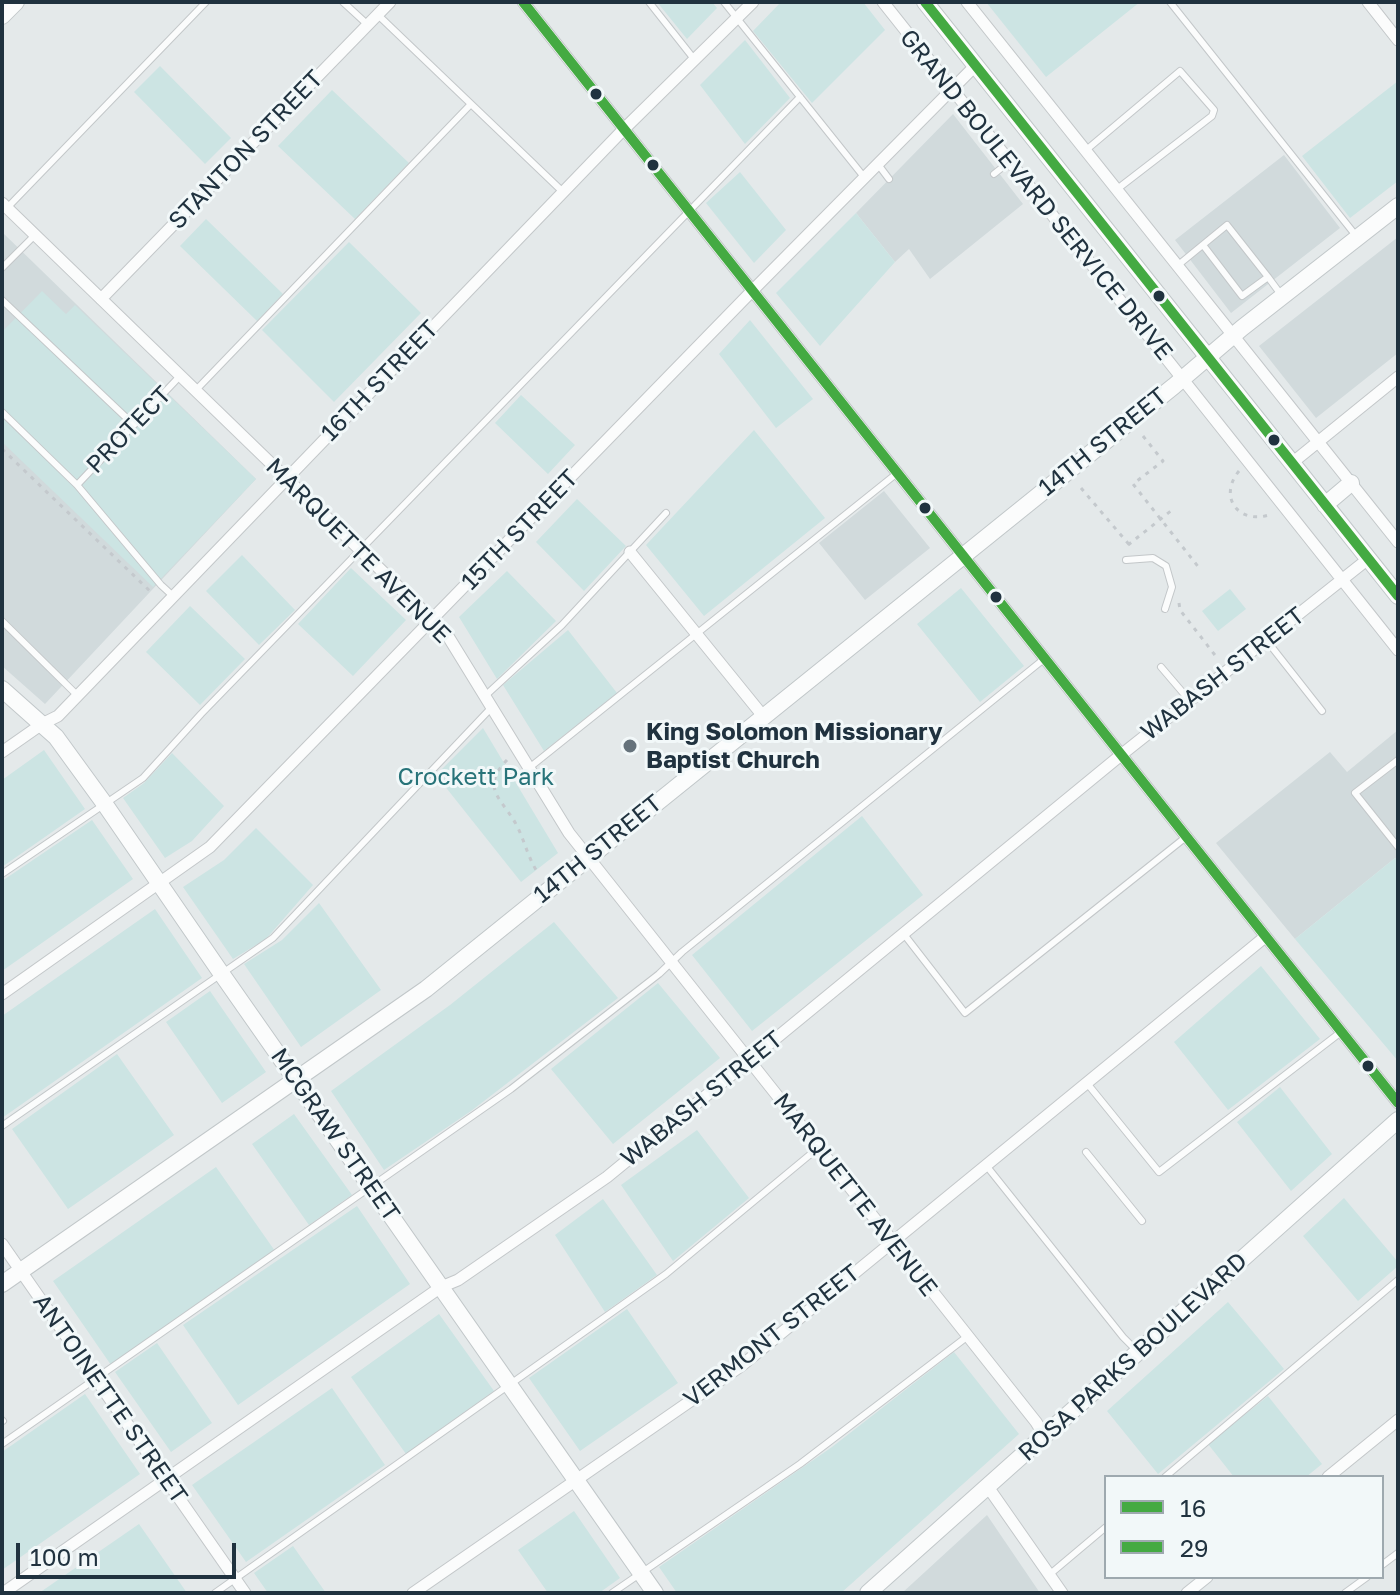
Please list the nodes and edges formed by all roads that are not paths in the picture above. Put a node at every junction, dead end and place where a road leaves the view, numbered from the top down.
1 (16, 2) edge
2 (206, 2) edge
3 (343, 2) edge
4 (390, 2) edge
5 (523, 2) edge
6 (649, 2) edge
7 (724, 2) edge
8 (753, 2) edge
9 (883, 2) edge
10 (925, 2) edge
11 (967, 2) edge
12 (1170, 2) edge
13 (1368, 2) edge
14 (378, 15) junction
15 (2, 16) edge
16 (737, 18) junction
17 (368, 25) junction
18 (1398, 40) edge
19 (695, 59) junction
20 (975, 66) junction
21 (951, 88) junction
22 (800, 97) junction
23 (471, 104) junction
24 (623, 130) junction
25 (1085, 151) junction
26 (1009, 162) junction
27 (877, 163) junction
28 (994, 174) dead end
29 (864, 177) junction
30 (889, 179) dead end
31 (1116, 190) junction
32 (563, 192) junction
33 (5, 206) edge
34 (1398, 206) edge
35 (688, 210) junction
36 (35, 235) junction
37 (1357, 238) junction
38 (1203, 245) junction
39 (1177, 266) junction
40 (2, 268) edge
41 (1268, 277) junction
42 (752, 291) junction
43 (1282, 296) junction
44 (101, 299) junction
45 (2, 300) edge
46 (1233, 335) junction
47 (1207, 356) junction
48 (180, 376) junction
49 (1398, 377) edge
50 (1183, 379) junction
51 (196, 391) junction
52 (2, 412) edge
53 (134, 425) junction
54 (1318, 441) junction
55 (1292, 463) junction
56 (896, 474) junction
57 (285, 478) junction
58 (1351, 483) junction
59 (77, 485) junction
60 (1325, 505) junction
61 (666, 513) dead end
62 (1398, 542) edge
63 (361, 549) junction
64 (630, 552) junction
65 (962, 556) junction
66 (1368, 559) junction
67 (1126, 560) dead end
68 (1342, 580) junction
69 (173, 596) junction
70 (1398, 596) edge
71 (1165, 609) dead end
72 (434, 620) junction
73 (2, 621) edge
74 (696, 635) junction
75 (1267, 641) junction
76 (1398, 650) edge
77 (1044, 659) junction
78 (1161, 667) dead end
79 (2, 689) edge
80 (78, 696) junction
81 (489, 701) junction
82 (1190, 701) junction
83 (1322, 711) dead end
84 (763, 716) junction
85 (42, 724) junction
86 (2, 752) edge
87 (1121, 755) junction
88 (1398, 760) edge
89 (529, 768) junction
90 (104, 803) junction
91 (1186, 837) junction
92 (1398, 847) edge
93 (588, 858) junction
94 (2, 874) edge
95 (159, 884) junction
96 (903, 933) junction
97 (1265, 937) junction
98 (671, 963) junction
99 (221, 973) junction
100 (2, 994) edge
101 (1341, 1032) junction
102 (749, 1060) junction
103 (296, 1079) junction
104 (1086, 1082) junction
105 (1398, 1103) edge
106 (1398, 1120) edge
107 (2, 1126) edge
108 (818, 1148) junction
109 (1086, 1152) dead end
110 (985, 1164) junction
111 (371, 1187) junction
112 (1142, 1221) dead end
113 (892, 1241) junction
114 (2, 1244) edge
115 (21, 1271) junction
116 (1398, 1280) edge
117 (2, 1284) edge
118 (441, 1287) junction
119 (968, 1336) junction
120 (1138, 1352) junction
121 (96, 1379) junction
122 (510, 1386) junction
123 (1398, 1420) edge
124 (1044, 1435) junction
125 (2, 1444) edge
126 (1167, 1475) edge
127 (1330, 1475) edge
128 (166, 1479) junction
129 (576, 1482) junction
130 (988, 1487) junction
131 (1104, 1529) edge
132 (641, 1573) junction
133 (1049, 1575) junction
134 (236, 1579) junction
135 (1204, 1579) edge
136 (1364, 1579) edge
137 (3, 1593) edge
138 (215, 1593) edge
139 (245, 1593) edge
140 (413, 1593) edge
141 (612, 1593) edge
142 (655, 1593) edge
143 (868, 1593) edge
144 (1062, 1593) edge
145 (1187, 1593) edge
146 (1345, 1593) edge

1 - 15 street
2 - 33 lane
3 - 17 lane
4 - 14 street, STANTON STREET
5 - 24 street
6 - 19 lane
7 - 16 lane
8 - 16 street, 16TH STREET
9 - 21 street, GRAND BOULEVARD SERVICE DRIVE
10 - 20 street
11 - 25 street
12 - 37 lane
13 - 18 street
14 - 17 street, STANTON STREET
14 - 23 lane
16 - 19 street, 16TH STREET
16 - 22 lane
17 - 44 street, STANTON STREET
19 - 24 street, 16TH STREET
20 - 21 street, 15TH STREET
20 - 47 street
21 - 26 street, GRAND BOULEVARD SERVICE DRIVE
21 - 27 street, 15TH STREET
22 - 29 lane
22 - 35 lane
23 - 32 lane
23 - 51 lane
24 - 32 street, 16TH STREET
24 - 35 street
25 - 31 street
25 - 31 lane
26 - 28 lane
26 - 50 street, GRAND BOULEVARD SERVICE DRIVE
27 - 29 street, 15TH STREET
27 - 30 lane
29 - 42 street, 15TH STREET
31 - 39 street
32 - 57 street, 16TH STREET
33 - 36 street, MARQUETTE AVENUE
34 - 37 street, 14TH STREET
35 - 42 street
35 - 63 lane
36 - 40 lane
36 - 44 street, MARQUETTE AVENUE
37 - 43 street, 14TH STREET
38 - 39 lane
38 - 41 lane
38 - 41 lane
39 - 46 street
41 - 43 lane
42 - 56 street
42 - 72 street, 15TH STREET
43 - 46 street, 14TH STREET
44 - 48 street, MARQUETTE AVENUE
45 - 53 lane
46 - 47 street, 14TH STREET
46 - 54 street
47 - 50 street, 14TH STREET
47 - 55 street
48 - 51 street, MARQUETTE AVENUE
48 - 53 lane, PROTECT
49 - 54 street
50 - 65 street, 14TH STREET
50 - 68 street, GRAND BOULEVARD SERVICE DRIVE
51 - 57 street, MARQUETTE AVENUE
52 - 59 lane
53 - 59 lane, PROTECT
54 - 55 street
54 - 58 street
55 - 60 street
56 - 65 street
56 - 74 lane
57 - 63 street, MARQUETTE AVENUE
57 - 69 street, 16TH STREET
58 - 60 street
58 - 62 street
59 - 69 lane
60 - 66 street
61 - 64 lane
63 - 72 street, MARQUETTE AVENUE
63 - 90 lane
64 - 74 street
64 - 81 lane
65 - 77 street
65 - 84 street, 14TH STREET
66 - 68 street, WABASH STREET
66 - 70 street
67 - 71 lane
68 - 75 street, WABASH STREET
68 - 76 street, GRAND BOULEVARD SERVICE DRIVE
69 - 80 street, 16TH STREET
72 - 81 street, MARQUETTE AVENUE
72 - 95 street, 15TH STREET
73 - 80 lane
74 - 84 street
74 - 89 lane
75 - 82 street, WABASH STREET
75 - 83 lane
77 - 87 street
77 - 98 lane
78 - 82 lane
79 - 85 street, MCGRAW STREET
80 - 85 street, 16TH STREET
81 - 89 street, MARQUETTE AVENUE
81 - 99 lane
82 - 87 street, WABASH STREET
84 - 93 street, 14TH STREET
85 - 86 street, 16TH STREET
85 - 90 street, MCGRAW STREET
87 - 91 street
87 - 96 street, WABASH STREET
88 - 92 lane
89 - 93 street, MARQUETTE AVENUE
90 - 94 lane
90 - 95 street, MCGRAW STREET
91 - 96 lane
91 - 97 street
93 - 98 street, MARQUETTE AVENUE
93 - 103 street, 14TH STREET
95 - 99 street, MCGRAW STREET
95 - 100 street, 15TH STREET
96 - 102 street, WABASH STREET
97 - 101 street
97 - 104 street, VERMONT STREET
98 - 102 street, MARQUETTE AVENUE
98 - 111 lane
99 - 103 street, MCGRAW STREET
99 - 107 lane
101 - 104 lane
101 - 105 street
102 - 108 street, MARQUETTE AVENUE
102 - 118 street, WABASH STREET
103 - 111 street, MCGRAW STREET
103 - 115 street, 14TH STREET
104 - 110 street, VERMONT STREET
106 - 120 street, ROSA PARKS BOULEVARD
108 - 113 street, MARQUETTE AVENUE
108 - 122 lane
109 - 112 lane
110 - 113 street, VERMONT STREET
110 - 120 lane
111 - 118 street, MCGRAW STREET
111 - 121 lane
113 - 119 street, MARQUETTE AVENUE
113 - 129 street, VERMONT STREET
114 - 115 street, ANTOINETTE STREET
115 - 117 street, 14TH STREET
115 - 121 street, ANTOINETTE STREET
116 - 126 lane
118 - 122 street, MCGRAW STREET
118 - 128 street, WABASH STREET
119 - 124 street, MARQUETTE AVENUE
119 - 132 lane
120 - 124 street, ROSA PARKS BOULEVARD
121 - 125 lane
121 - 128 street, ANTOINETTE STREET
122 - 129 street, MCGRAW STREET
122 - 134 lane
123 - 127 street
124 - 130 street, ROSA PARKS BOULEVARD
128 - 134 street, ANTOINETTE STREET
128 - 137 street, WABASH STREET
129 - 132 street, MCGRAW STREET
129 - 140 street, VERMONT STREET
130 - 133 street
130 - 143 street, ROSA PARKS BOULEVARD
131 - 133 lane
132 - 141 lane
132 - 142 street, MCGRAW STREET
133 - 144 street
134 - 138 lane
134 - 139 street, ANTOINETTE STREET
135 - 145 street
136 - 146 lane

